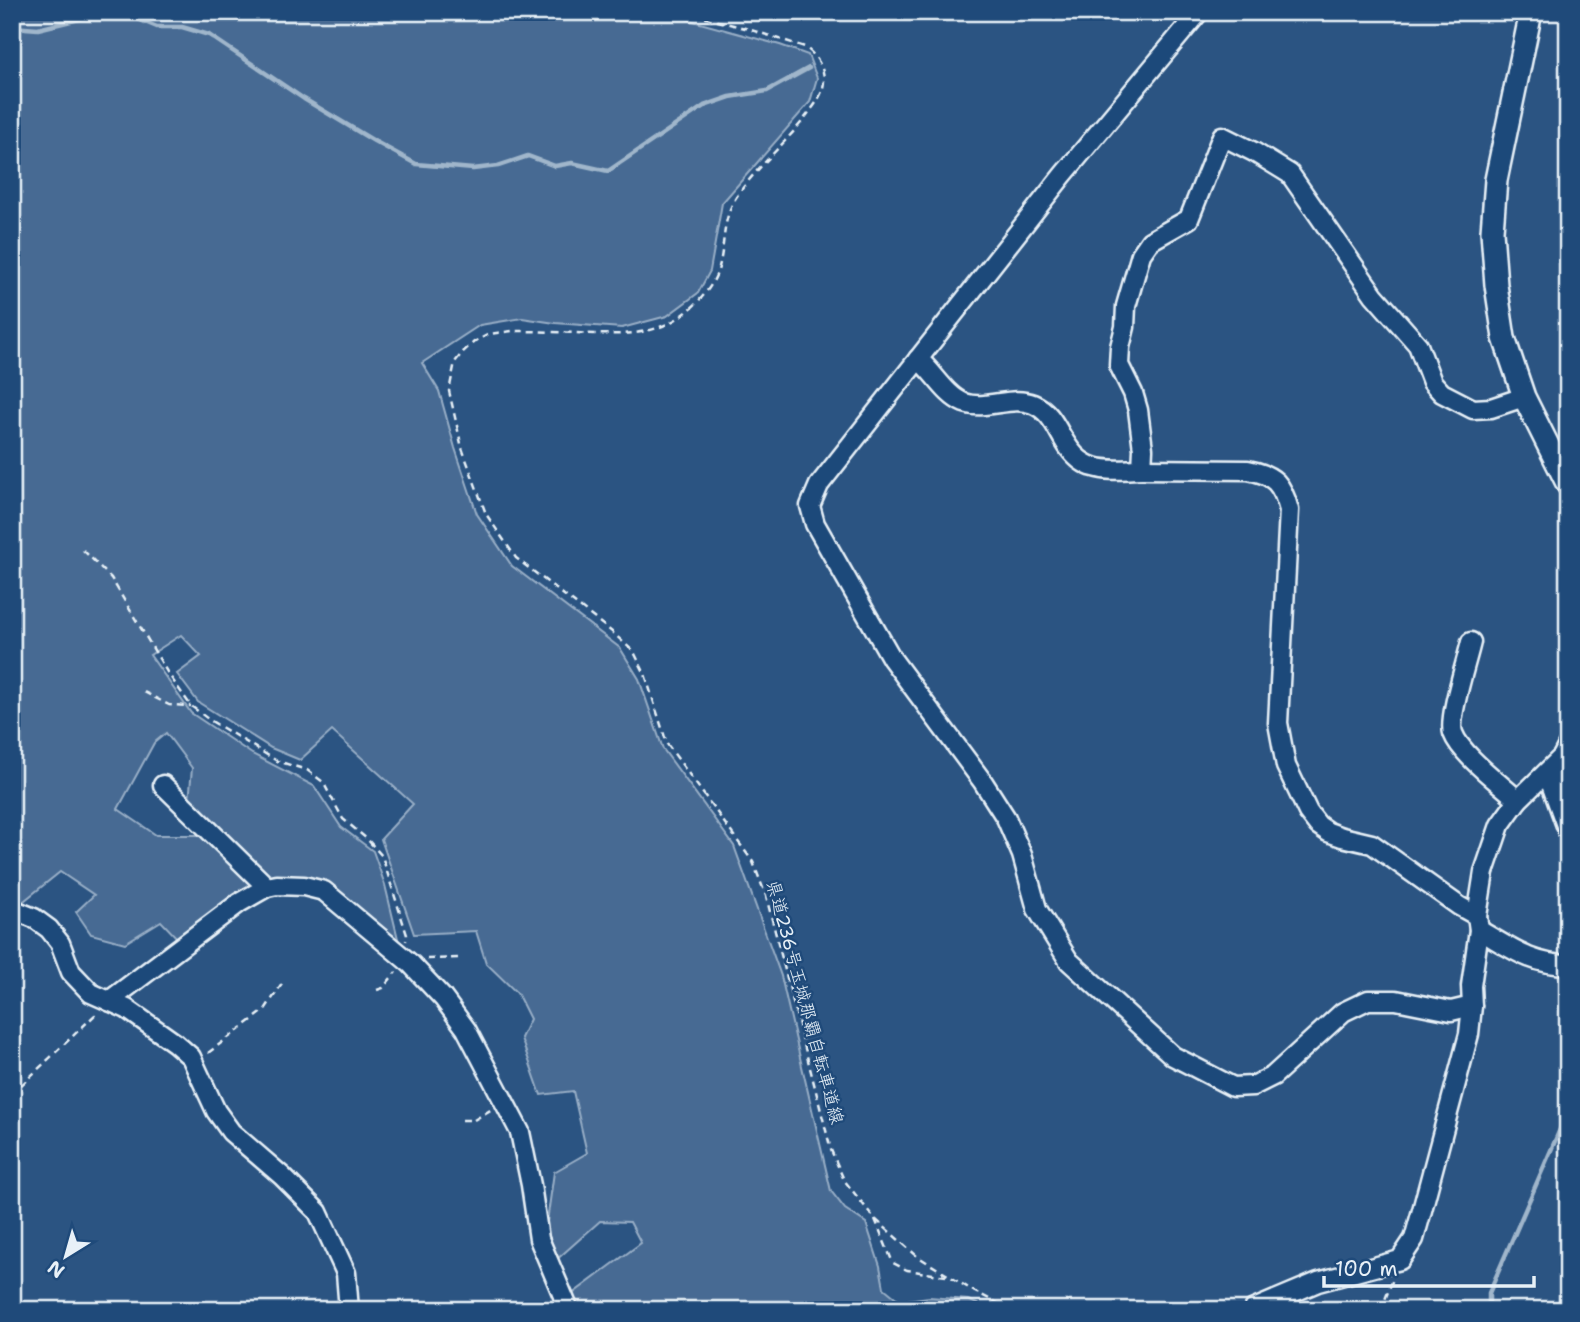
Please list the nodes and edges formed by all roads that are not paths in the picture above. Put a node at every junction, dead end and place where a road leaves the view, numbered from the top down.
1 (1199, 12) edge
2 (1531, 12) edge
3 (918, 359) junction
4 (1524, 397) junction
5 (1142, 469) junction
6 (1568, 485) edge
7 (1471, 642) dead end
8 (1568, 745) edge
9 (1547, 773) junction
10 (163, 785) dead end
11 (1518, 800) junction
12 (1568, 831) edge
13 (267, 887) junction
14 (12, 909) edge
15 (1478, 923) junction
16 (1568, 965) edge
17 (109, 1001) junction
18 (1472, 1006) junction
19 (1254, 1308) edge
20 (349, 1310) edge
21 (569, 1310) edge

1 - 3 street
2 - 4 main road
3 - 5 street
3 - 18 street
4 - 5 street
4 - 6 main road
5 - 15 street
7 - 11 street
8 - 9 street
9 - 11 street
9 - 12 street
10 - 13 street
11 - 15 street
13 - 17 street
13 - 21 street
14 - 17 street
15 - 16 street
15 - 18 street
17 - 20 street
18 - 19 street

